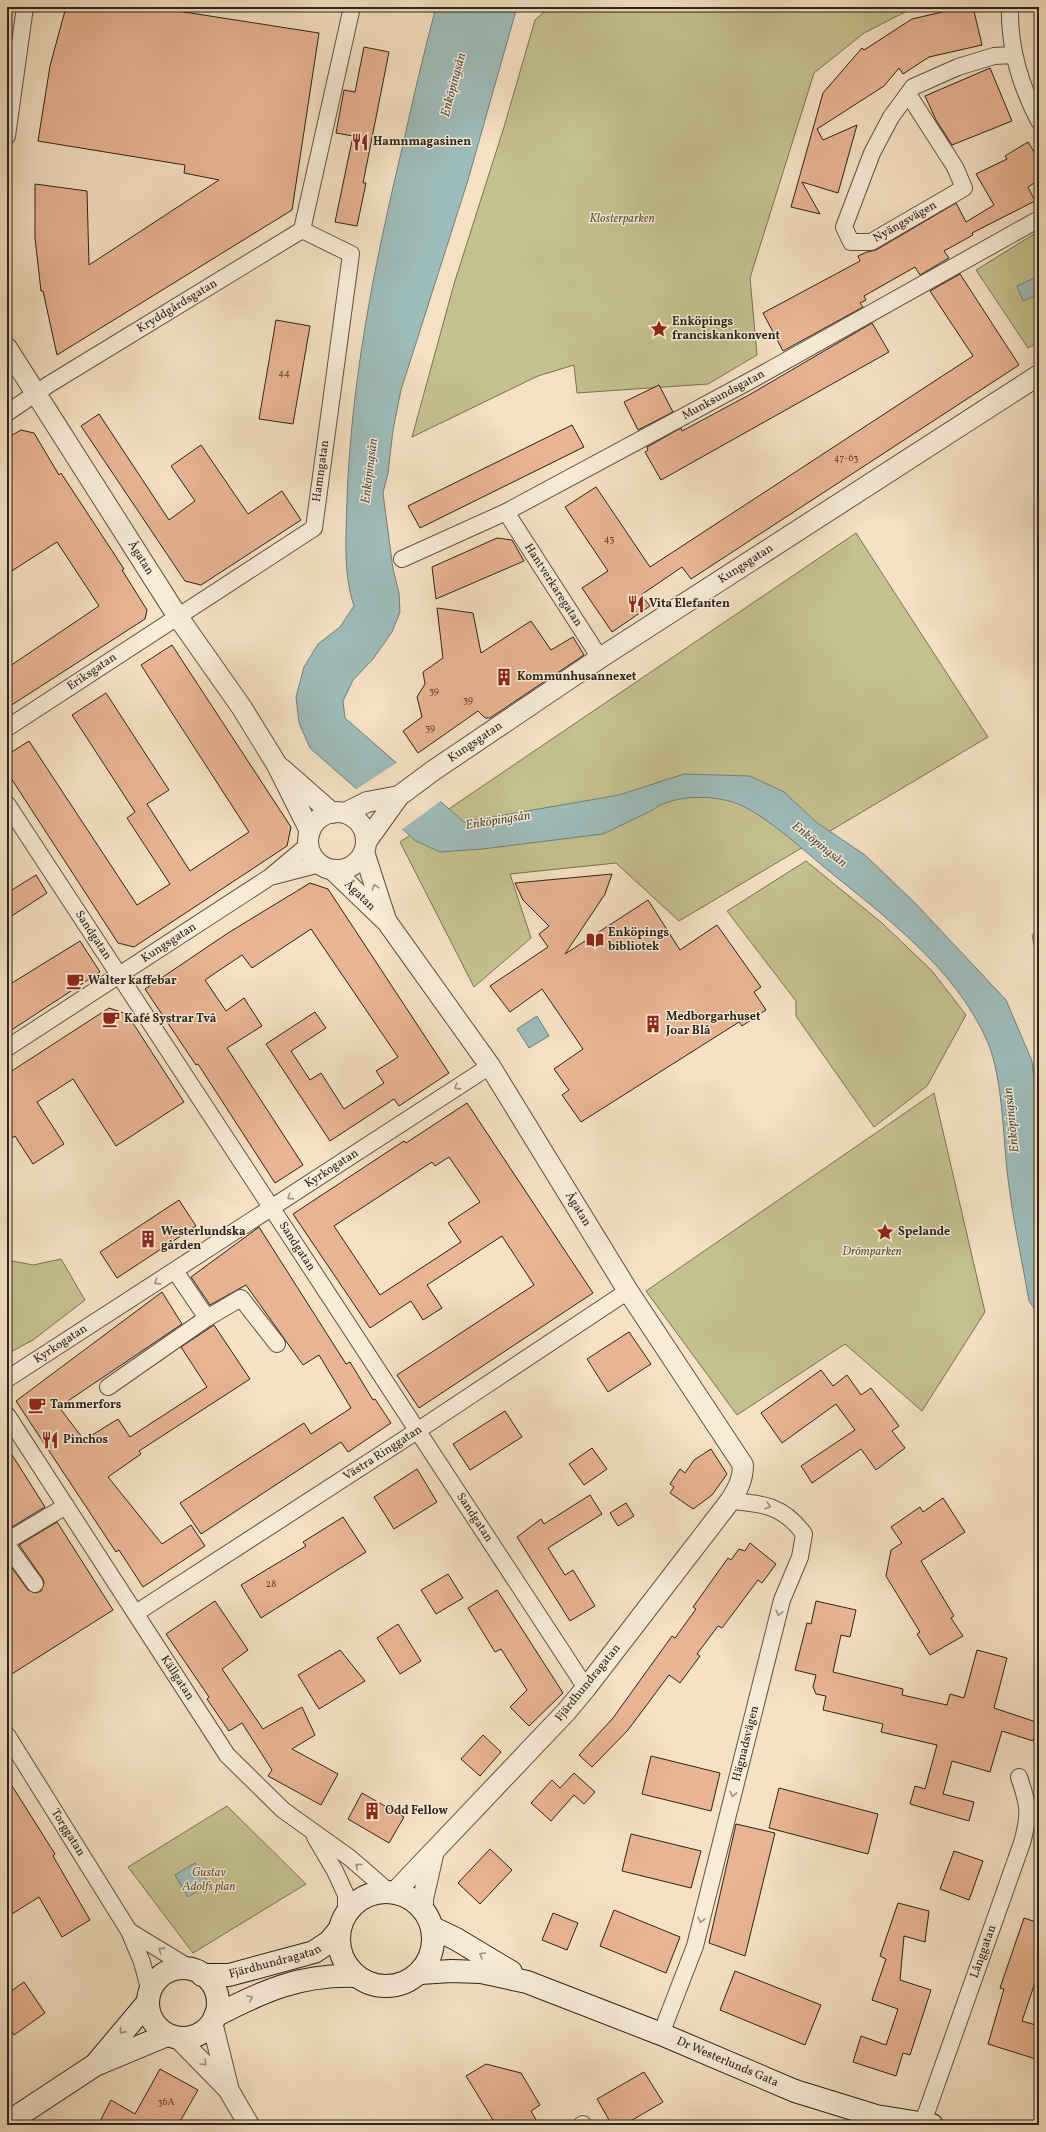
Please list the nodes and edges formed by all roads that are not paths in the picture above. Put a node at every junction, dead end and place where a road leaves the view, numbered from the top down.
1 (25, 7) edge
2 (352, 7) edge
3 (1010, 7) edge
4 (1014, 55) junction
5 (908, 94) junction
6 (1039, 121) edge
7 (7, 136) edge
8 (1039, 219) edge
9 (302, 230) junction
10 (7, 348) edge
11 (1039, 375) edge
12 (37, 392) junction
13 (7, 413) edge
14 (506, 512) junction
15 (402, 559) dead end
16 (178, 617) junction
17 (600, 658) junction
18 (7, 728) edge
19 (277, 765) junction
20 (399, 796) junction
21 (7, 804) edge
22 (339, 813) junction
23 (309, 838) junction
24 (365, 847) junction
25 (326, 867) junction
26 (270, 877) junction
27 (387, 922) junction
28 (120, 974) junction
29 (7, 1048) edge
30 (490, 1066) junction
31 (273, 1208) junction
32 (174, 1271) junction
33 (628, 1291) junction
34 (207, 1318) junction
35 (277, 1344) dead end
36 (7, 1379) edge
37 (108, 1387) dead end
38 (7, 1415) edge
39 (417, 1431) junction
40 (730, 1501) junction
41 (66, 1506) junction
42 (7, 1541) edge
43 (7, 1546) edge
44 (35, 1584) dead end
45 (136, 1613) junction
46 (586, 1688) junction
47 (7, 1735) edge
48 (1019, 1777) dead end
49 (311, 1830) junction
50 (434, 1853) junction
51 (392, 1892) junction
52 (423, 1909) junction
53 (343, 1922) junction
54 (432, 1928) junction
55 (129, 1931) junction
56 (198, 1972) junction
57 (420, 1973) junction
58 (356, 1976) junction
59 (527, 1982) junction
60 (149, 1997) junction
61 (214, 2019) junction
62 (661, 2034) junction
63 (172, 2036) junction
64 (95, 2065) junction
65 (228, 2089) junction
66 (7, 2124) edge
67 (926, 2124) edge
68 (249, 2125) edge

1 - 7 street
2 - 9 street
3 - 4 street
4 - 5 street, Nyängsvägen
4 - 6 street
5 - 5 street, Nyängsvägen
8 - 14 street, Munksundsgatan
9 - 12 street, Kryddgårdsgatan
9 - 16 street, Hamngatan
10 - 12 street, Ågatan
11 - 17 street, Kungsgatan
12 - 13 street, Kryddgårdsgatan
12 - 16 street, Ågatan
14 - 15 street, Munksundsgatan
14 - 17 street, Hantverkaregatan
16 - 18 street, Eriksgatan
16 - 19 street, Ågatan
17 - 20 street, Kungsgatan
19 - 22 street, Ågatan
19 - 23 street, Ågatan
20 - 22 street
20 - 24 street
21 - 28 street, Sandgatan
22 - 23 street
22 - 24 street, Ågatan
23 - 25 street, Ågatan
23 - 26 street, Kungsgatan
24 - 25 street, Ågatan
27 -> 24 street, Ågatan
25 - 26 street, Kungsgatan
25 - 27 street, Ågatan
26 - 28 street, Kungsgatan
27 - 30 street, Ågatan
28 - 29 street, Kungsgatan
28 - 31 street, Sandgatan
30 -> 31 street, Kyrkogatan
30 - 33 street, Ågatan
31 - 32 street, Kyrkogatan
31 - 39 street, Sandgatan
32 - 34 street
32 -> 36 street, Kyrkogatan
33 - 39 street, Västra Ringgatan
33 - 40 street, Ågatan
34 - 35 street
34 - 37 street
38 - 41 street, Källgatan
39 - 45 street, Västra Ringgatan
39 - 46 street, Sandgatan
40 - 46 street, Fjärdhundragatan
40 -> 62 street, Hägnadsvägen
41 - 42 street
41 - 45 street, Källgatan
43 - 44 street
45 - 49 street, Källgatan
46 - 50 street, Fjärdhundragatan
47 - 55 street, Torggatan
48 - 67 street, Långgatan
51 -> 49 street, Källgatan
49 - 53 street, Källgatan
50 - 51 street, Fjärdhundragatan
50 - 52 street, Fjärdhundragatan
51 - 52 main road, Dr Westerlunds Gata
51 - 53 main road
52 - 54 main road, Dr Westerlunds Gata
53 - 56 main road, Fjärdhundragatan
53 - 58 main road, Dr Westerlunds Gata
54 - 57 main road, Dr Westerlunds Gata
59 -> 54 main road, Dr Westerlunds Gata
56 -> 55 street, Torggatan
55 - 60 street, Torggatan
56 - 60 main road
56 - 61 main road
57 - 58 main road, Dr Westerlunds Gata
57 - 59 main road, Dr Westerlunds Gata
61 -> 58 main road
59 - 62 main road, Dr Westerlunds Gata
60 - 63 main road
60 -> 64 main road
61 - 63 main road
61 - 65 street
62 - 67 main road, Dr Westerlunds Gata
63 - 64 main road
63 -> 65 street
64 - 66 main road
65 - 68 street

